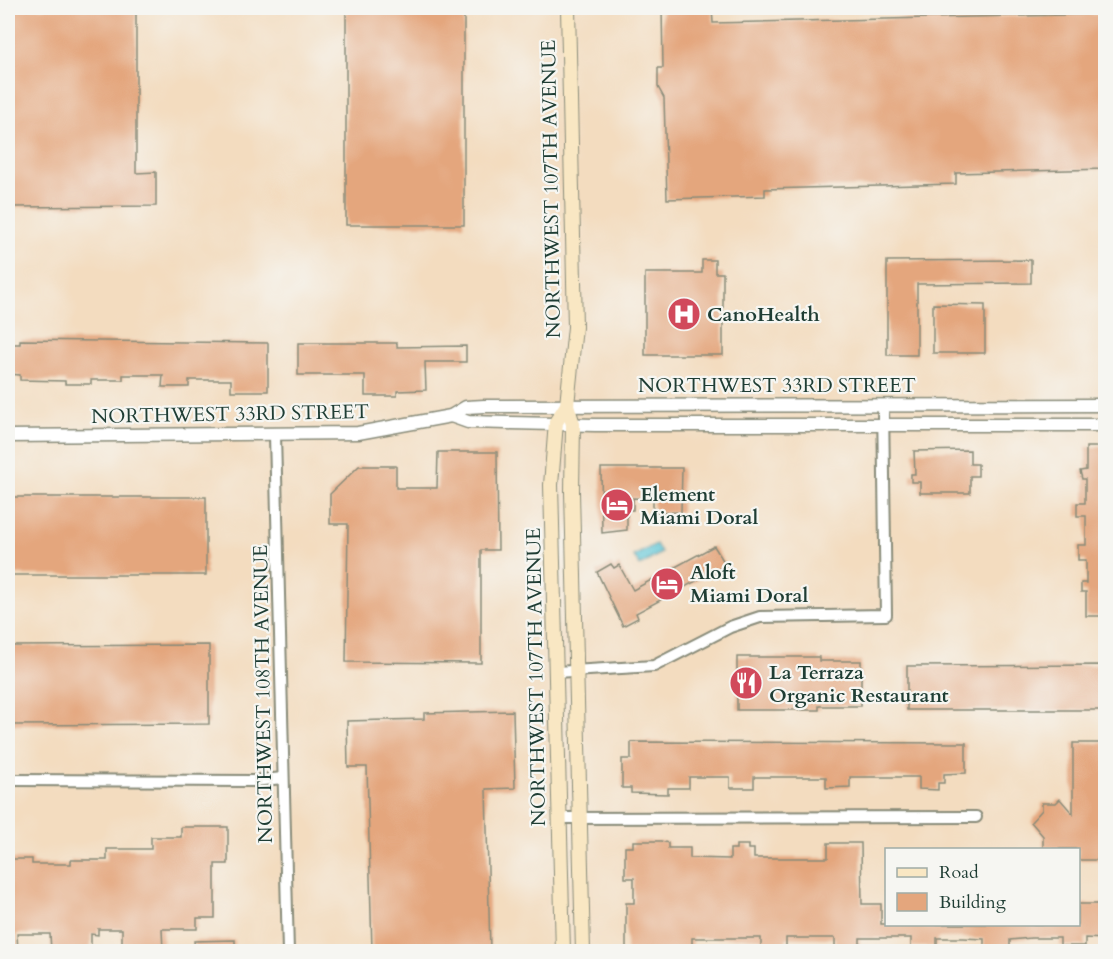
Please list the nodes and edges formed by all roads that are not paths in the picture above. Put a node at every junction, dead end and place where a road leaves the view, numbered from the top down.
1 (568, 8) edge
2 (567, 405) junction
3 (883, 405) junction
4 (1106, 405) edge
5 (451, 416) junction
6 (556, 422) junction
7 (573, 424) junction
8 (884, 425) junction
9 (1106, 425) edge
10 (275, 435) junction
11 (8, 436) edge
12 (576, 671) junction
13 (556, 672) junction
14 (283, 778) junction
15 (8, 780) edge
16 (976, 817) dead end
17 (560, 818) junction
18 (580, 818) junction
19 (288, 951) edge
20 (563, 951) edge
21 (583, 951) edge

1 - 2 main road, NORTHWEST 107TH AVENUE
2 - 3 street, NORTHWEST 33RD STREET
2 - 5 street, NORTHWEST 33RD STREET
2 - 6 main road, NORTHWEST 107TH AVENUE
2 - 7 main road, NORTHWEST 107TH AVENUE
3 - 4 street, NORTHWEST 33RD STREET
3 - 8 street
5 - 6 street, NORTHWEST 33RD STREET
5 - 10 street, NORTHWEST 33RD STREET
6 - 7 street, NORTHWEST 33RD STREET
6 - 13 main road, NORTHWEST 107TH AVENUE
7 - 8 street, NORTHWEST 33RD STREET
7 - 12 main road, NORTHWEST 107TH AVENUE
8 - 9 street, NORTHWEST 33RD STREET
8 - 12 street
10 - 11 street, NORTHWEST 33RD STREET
10 - 14 street, NORTHWEST 108TH AVENUE
12 - 13 street
12 - 18 main road, NORTHWEST 107TH AVENUE
13 - 17 main road, NORTHWEST 107TH AVENUE
14 - 15 street
14 - 19 street, NORTHWEST 108TH AVENUE
16 - 18 street
17 - 18 street
17 - 20 main road, NORTHWEST 107TH AVENUE
18 - 21 main road, NORTHWEST 107TH AVENUE

